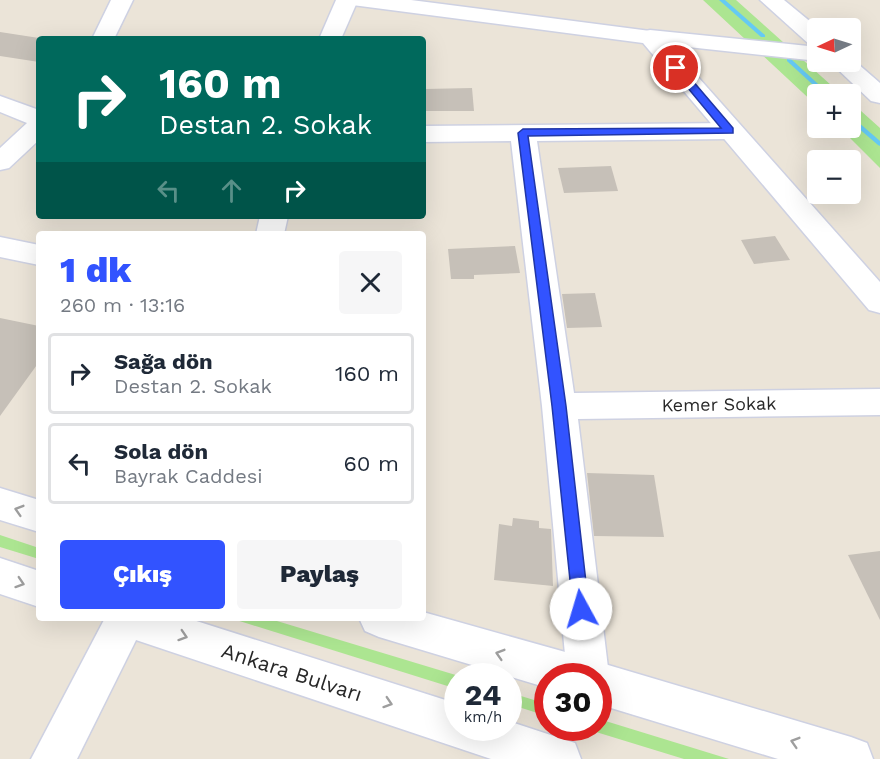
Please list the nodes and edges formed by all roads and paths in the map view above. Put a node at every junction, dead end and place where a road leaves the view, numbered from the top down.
1 (122, 0) edge
2 (347, 0) edge
3 (360, 0) edge
4 (771, 0) edge
5 (807, 31) edge
6 (104, 36) edge
7 (331, 36) edge
8 (650, 37) junction
9 (807, 53) edge
10 (853, 72) edge
11 (880, 96) edge
12 (0, 104) edge
13 (36, 117) edge
14 (36, 129) edge
15 (730, 131) junction
16 (523, 133) junction
17 (426, 134) edge
18 (0, 162) edge
19 (0, 247) edge
20 (36, 254) edge
21 (880, 302) edge
22 (880, 402) edge
23 (559, 406) junction
24 (0, 504) edge
25 (36, 515) edge
26 (0, 576) edge
27 (36, 588) edge
28 (126, 621) edge
29 (137, 621) edge
30 (389, 621) edge
31 (587, 663) edge
32 (534, 664) edge
33 (612, 687) edge
34 (444, 721) edge
35 (503, 741) edge
36 (54, 759) edge
37 (559, 759) edge
38 (851, 759) edge

1 - 6 street
2 - 7 street
3 - 8 street
4 - 5 street
8 - 9 street
8 - 15 street
10 - 11 street
12 - 13 street
14 - 18 street
15 - 16 street
15 - 21 street
16 - 17 street
16 - 23 street
19 - 20 street
22 - 23 street, Kemer Sokak
23 - 31 street
25 -> 24 street
26 -> 27 street
28 - 36 street
29 -> 34 street, Ankara Bulvarı
32 -> 30 street
38 -> 33 street
35 - 37 street

